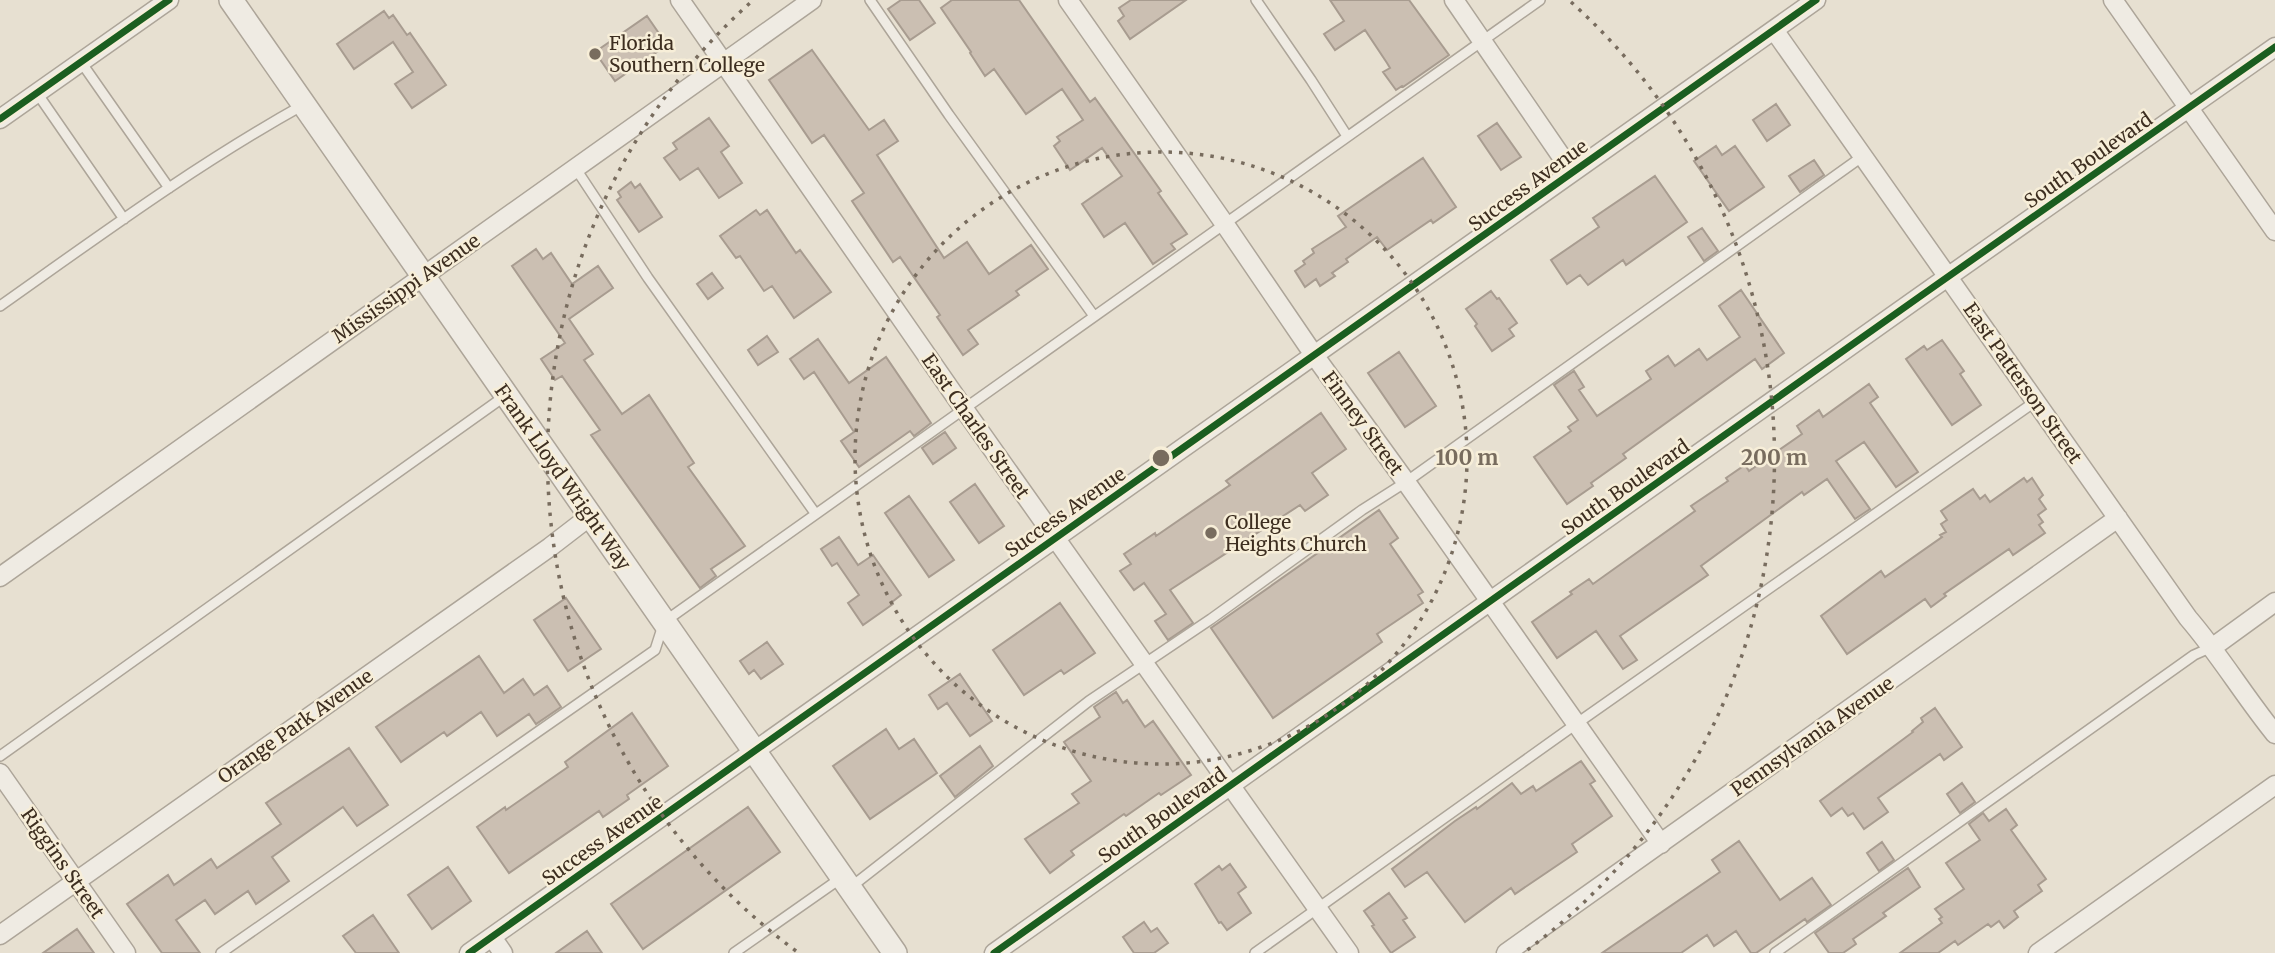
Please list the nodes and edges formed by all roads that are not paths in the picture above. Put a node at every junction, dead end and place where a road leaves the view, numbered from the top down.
1 (169, 0) edge
2 (231, 0) edge
3 (680, 0) edge
4 (812, 0) edge
5 (870, 0) edge
6 (1068, 0) edge
7 (1256, 0) edge
8 (1454, 0) edge
9 (1540, 0) edge
10 (1816, 0) edge
11 (2113, 0) edge
12 (1774, 30) junction
13 (1482, 41) junction
14 (2275, 47) edge
15 (80, 62) junction
16 (723, 63) junction
17 (37, 93) junction
18 (304, 104) junction
19 (2188, 109) junction
20 (0, 118) edge
21 (1347, 136) junction
22 (1863, 156) junction
23 (576, 169) junction
24 (1572, 172) junction
25 (169, 188) junction
26 (124, 219) junction
27 (1224, 223) junction
28 (2275, 232) edge
29 (424, 275) junction
30 (1949, 277) junction
31 (0, 306) edge
32 (1094, 316) junction
33 (1314, 355) junction
34 (506, 395) junction
35 (2036, 401) junction
36 (964, 410) junction
37 (1406, 482) junction
38 (815, 513) junction
39 (589, 517) junction
40 (2118, 518) junction
41 (1055, 539) junction
42 (0, 577) edge
43 (1490, 601) junction
44 (2275, 602) edge
45 (664, 622) junction
46 (2213, 647) junction
47 (1143, 664) junction
48 (1576, 723) junction
49 (2275, 734) edge
50 (754, 752) junction
51 (0, 756) edge
52 (0, 773) edge
53 (2275, 785) edge
54 (1231, 786) junction
55 (1661, 844) junction
56 (75, 881) junction
57 (846, 883) junction
58 (1317, 909) junction
59 (0, 935) edge
60 (492, 937) junction
61 (126, 953) edge
62 (222, 953) edge
63 (469, 953) edge
64 (503, 953) edge
65 (734, 953) edge
66 (895, 953) edge
67 (994, 953) edge
68 (1255, 953) edge
69 (1349, 953) edge
70 (1506, 953) edge
71 (1775, 953) edge
72 (2038, 953) edge

1 - 15 street
2 - 18 street, Frank Lloyd Wright Way
3 - 16 street, East Charles Street
4 - 16 street, Mississippi Avenue
5 - 32 lane
6 - 27 street, Finney Street
7 - 21 lane
8 - 13 street
9 - 13 lane
10 - 12 street, Success Avenue
11 - 19 street
12 - 22 street, East Patterson Street
12 - 24 street, Success Avenue
13 - 21 lane
13 - 24 street
14 - 19 street, South Boulevard
15 - 17 street
15 - 25 lane
16 - 23 street, Mississippi Avenue
16 - 36 street, East Charles Street
17 - 20 street
17 - 26 lane
18 - 25 lane
18 - 29 street, Frank Lloyd Wright Way
19 - 28 street
19 - 30 street, South Boulevard
21 - 27 lane
22 - 30 street, East Patterson Street
22 - 37 lane
23 - 29 street, Mississippi Avenue
23 - 38 lane
24 - 33 street, Success Avenue
25 - 26 lane
26 - 31 lane
27 - 32 lane
27 - 33 street, Finney Street
29 - 34 street, Frank Lloyd Wright Way
29 - 42 street, Mississippi Avenue
30 - 35 street, East Patterson Street
30 - 43 street, South Boulevard
32 - 36 lane
33 - 37 street, Finney Street
33 - 41 street, Success Avenue
34 - 39 street, Frank Lloyd Wright Way
34 - 51 lane
35 - 40 street, East Patterson Street
35 - 48 lane
36 - 38 lane
36 - 41 street, East Charles Street
37 - 43 street, Finney Street
37 - 47 lane
38 - 45 lane
39 - 45 street, Frank Lloyd Wright Way
39 - 56 street, Orange Park Avenue
40 - 46 street, East Patterson Street
40 - 55 street, Pennsylvania Avenue
41 - 47 street, East Charles Street
41 - 50 street, Success Avenue
43 - 48 street, Finney Street
43 - 54 street, South Boulevard
44 - 46 street
45 - 50 street, Frank Lloyd Wright Way
45 - 62 lane
46 - 49 street, East Patterson Street
46 - 71 lane
47 - 54 street, East Charles Street
47 - 57 lane
48 - 55 street, Finney Street
48 - 58 lane
50 - 57 street, Frank Lloyd Wright Way
50 - 60 street, Success Avenue
52 - 56 street, Riggins Street
53 - 72 street
54 - 58 street, East Charles Street
54 - 67 street, South Boulevard
55 - 70 street, Pennsylvania Avenue
56 - 59 street, Orange Park Avenue
56 - 61 street, Riggins Street
57 - 65 lane
57 - 66 street, Frank Lloyd Wright Way
58 - 68 lane
58 - 69 street, East Charles Street
60 - 63 street, Success Avenue
60 - 64 street

